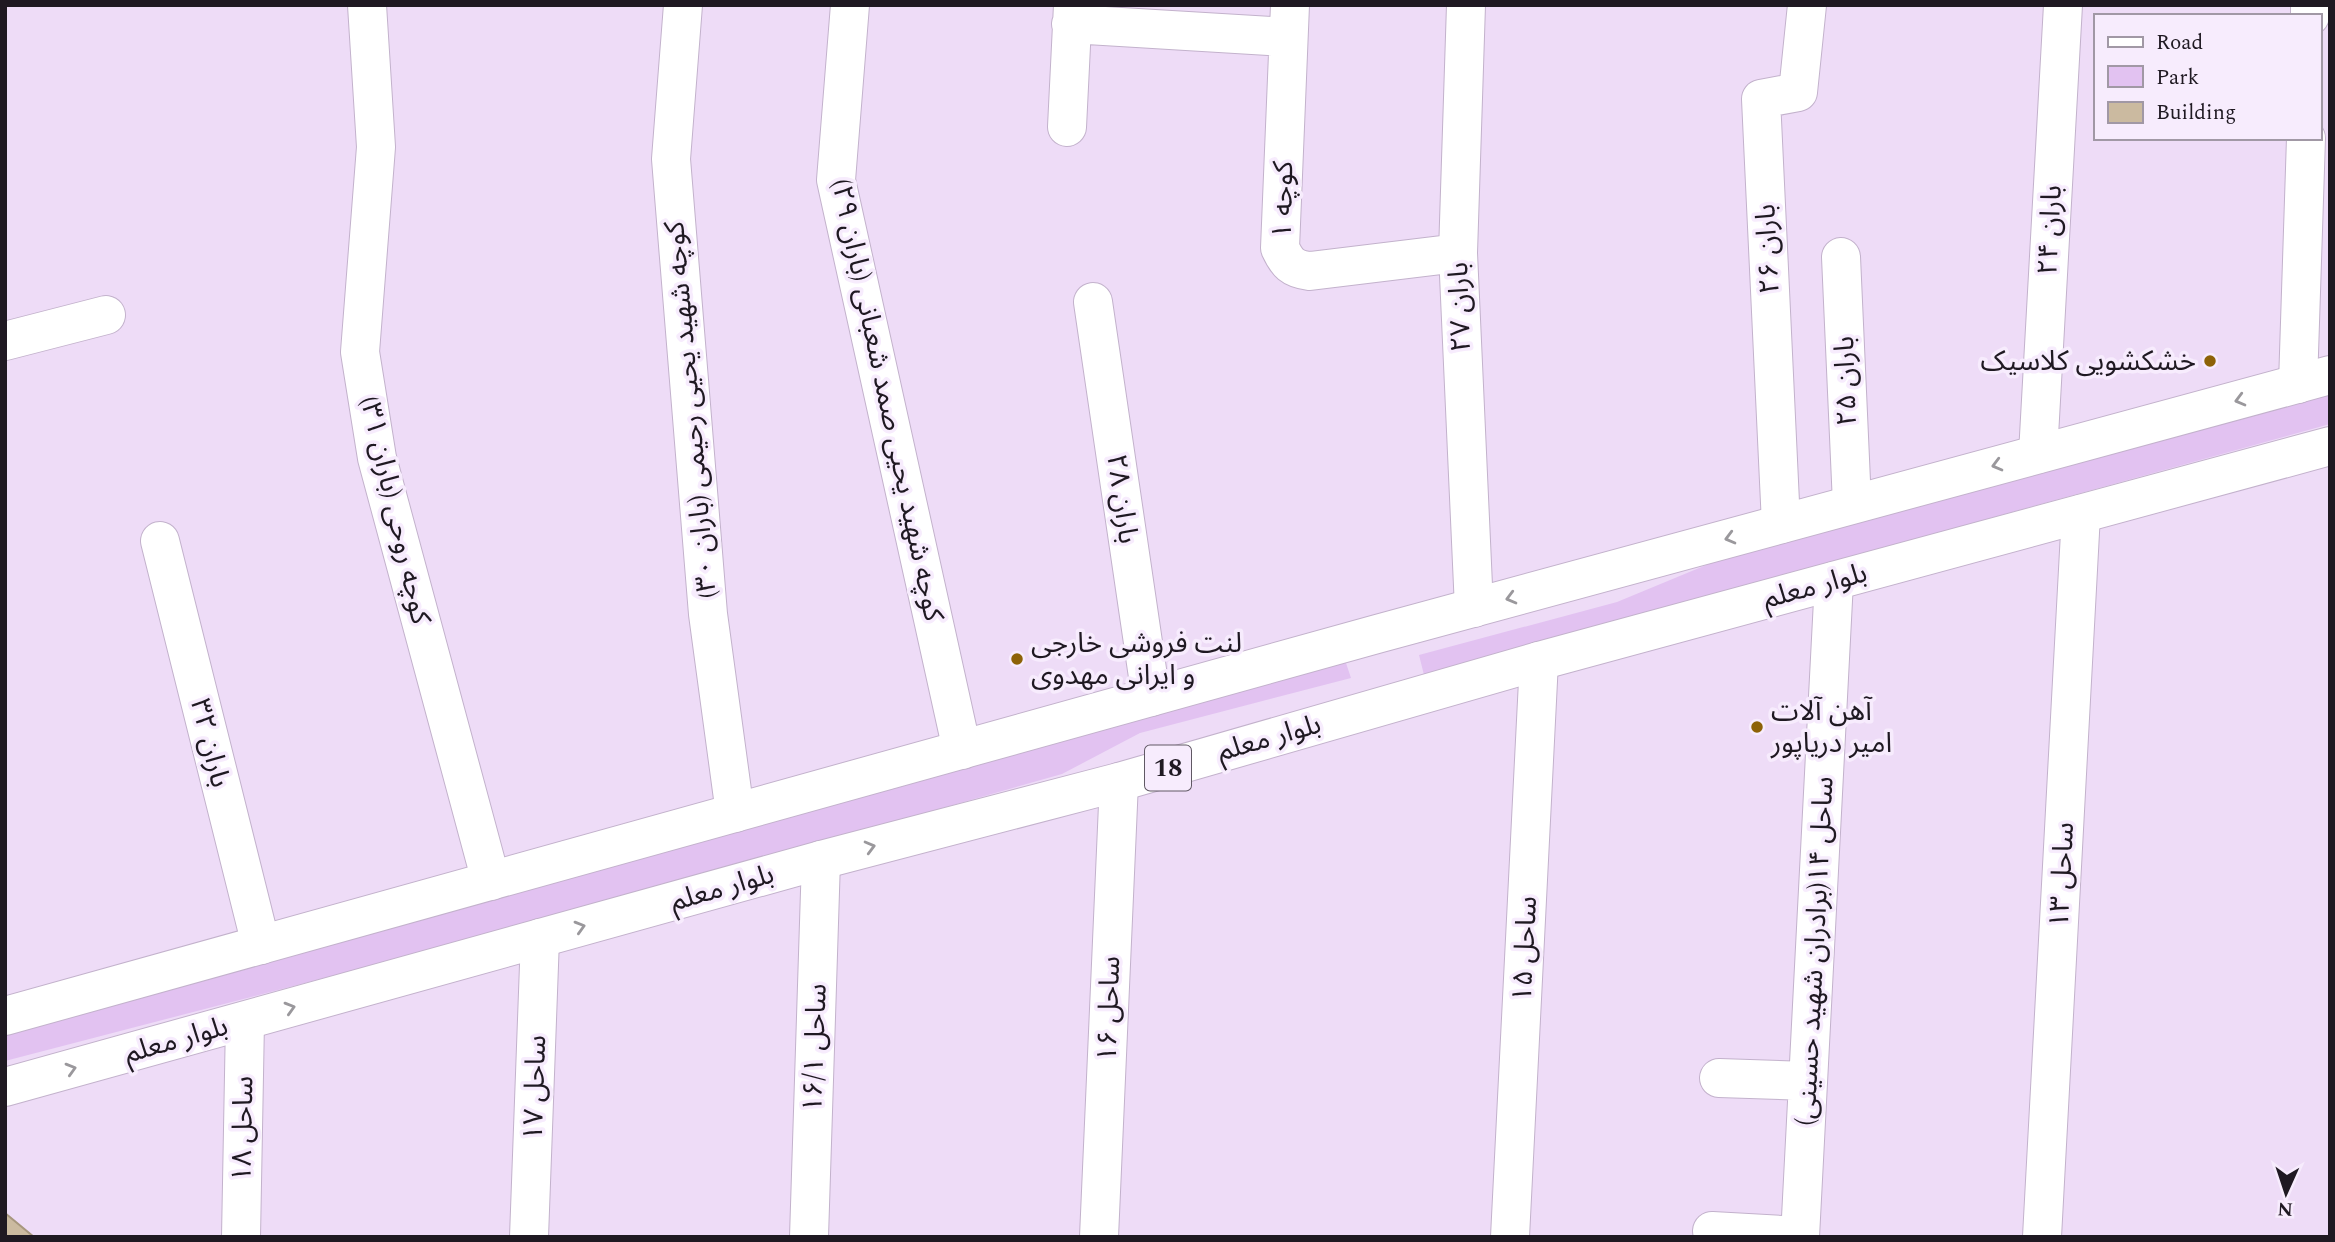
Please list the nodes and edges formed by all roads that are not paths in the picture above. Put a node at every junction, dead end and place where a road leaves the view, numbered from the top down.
1 (367, 5) edge
2 (683, 5) edge
3 (850, 5) edge
4 (1466, 5) edge
5 (1807, 5) edge
6 (2063, 5) edge
7 (1072, 14) edge
8 (1288, 21) edge
9 (1068, 127) dead end
10 (2306, 140) edge
11 (1458, 253) junction
12 (1841, 257) dead end
13 (1093, 302) dead end
14 (106, 315) dead end
15 (5, 341) edge
16 (2314, 380) edge
17 (2330, 446) edge
18 (2038, 454) junction
19 (1852, 504) junction
20 (2081, 514) junction
21 (1781, 524) junction
22 (159, 541) dead end
23 (1834, 581) junction
24 (1474, 608) junction
25 (1539, 661) junction
26 (1151, 697) junction
27 (961, 750) junction
28 (1119, 782) junction
29 (735, 813) junction
30 (821, 860) junction
31 (491, 880) junction
32 (540, 938) junction
33 (261, 945) junction
34 (5, 1016) edge
35 (245, 1021) junction
36 (1719, 1078) dead end
37 (1808, 1081) junction
38 (5, 1087) edge
39 (1712, 1231) dead end
40 (1800, 1236) edge
41 (241, 1237) edge
42 (529, 1237) edge
43 (809, 1237) edge
44 (1099, 1237) edge
45 (1510, 1237) edge
46 (2042, 1237) edge

1 - 31 street, کوچه روحی (باران ۳۱)
2 - 29 street, کوچه شهید یحیی رحیمی (باران ۳۰)
3 - 27 street, کوچه شهید یحیی صمد شعبانی (باران ۲۹)
4 - 11 street, باران ۲۷
5 - 21 street, باران ۲۶
6 - 18 street, باران ۲۴
7 - 8 street
7 - 9 street
8 - 11 street, کوچه ۱
10 - 16 street
11 - 24 street, باران ۲۷
12 - 19 street, باران ۲۵
13 - 26 street, باران ۲۸
14 - 15 street
16 -> 18 street
17 - 20 street, بلوار معلم / 18
18 -> 19 street
19 - 21 street
20 - 23 street, بلوار معلم / 18
20 - 46 street, ساحل ۱۳
21 -> 24 street
22 - 33 street, باران ۳۲
23 - 25 street, بلوار معلم / 18
23 - 37 street, ساحل ۱۴(برادران شهید حسینی)
24 - 26 street
25 - 28 street, بلوار معلم / 18
25 - 45 street, ساحل ۱۵
26 - 27 street
27 - 29 street
30 -> 28 street, بلوار معلم / 18
28 - 44 street, ساحل ۱۶
29 - 31 street
32 -> 30 street, بلوار معلم / 18
30 - 43 street, ساحل ۱۶/۱
31 - 33 street
35 -> 32 street, بلوار معلم / 18
32 - 42 street, ساحل ۱۷
33 - 34 street
38 -> 35 street, بلوار معلم / 18
35 - 41 street, ساحل ۱۸
36 - 37 street
37 - 40 street, ساحل ۱۴(برادران شهید حسینی)
39 - 40 street

